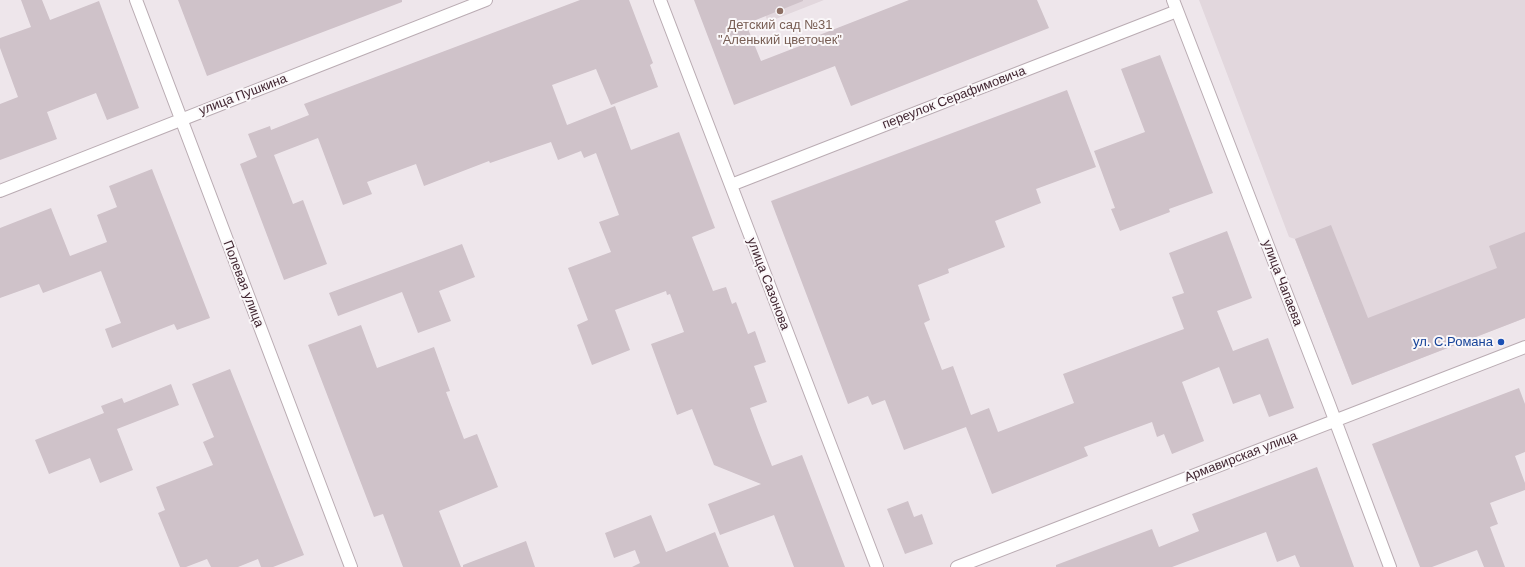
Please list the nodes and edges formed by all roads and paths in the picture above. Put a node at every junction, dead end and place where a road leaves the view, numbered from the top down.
1 (136, 0) edge
2 (486, 0) edge
3 (660, 0) edge
4 (1175, 5) edge
5 (180, 120) junction
6 (731, 185) junction
7 (0, 191) edge
8 (1525, 347) edge
9 (1334, 420) junction
10 (351, 567) edge
11 (877, 567) edge
12 (957, 567) edge
13 (1390, 567) edge

1 - 5 street, Полевая улица
2 - 5 street, улица Пушкина
3 - 6 street, улица Сазонова
4 - 6 street, переулок Серафимовича
4 - 9 street, улица Чапаева
5 - 7 street, улица Пушкина
5 - 10 street, Полевая улица
6 - 11 street, улица Сазонова
8 - 9 street, Армавирская улица
9 - 12 street, Армавирская улица
9 - 13 street, улица Чапаева

